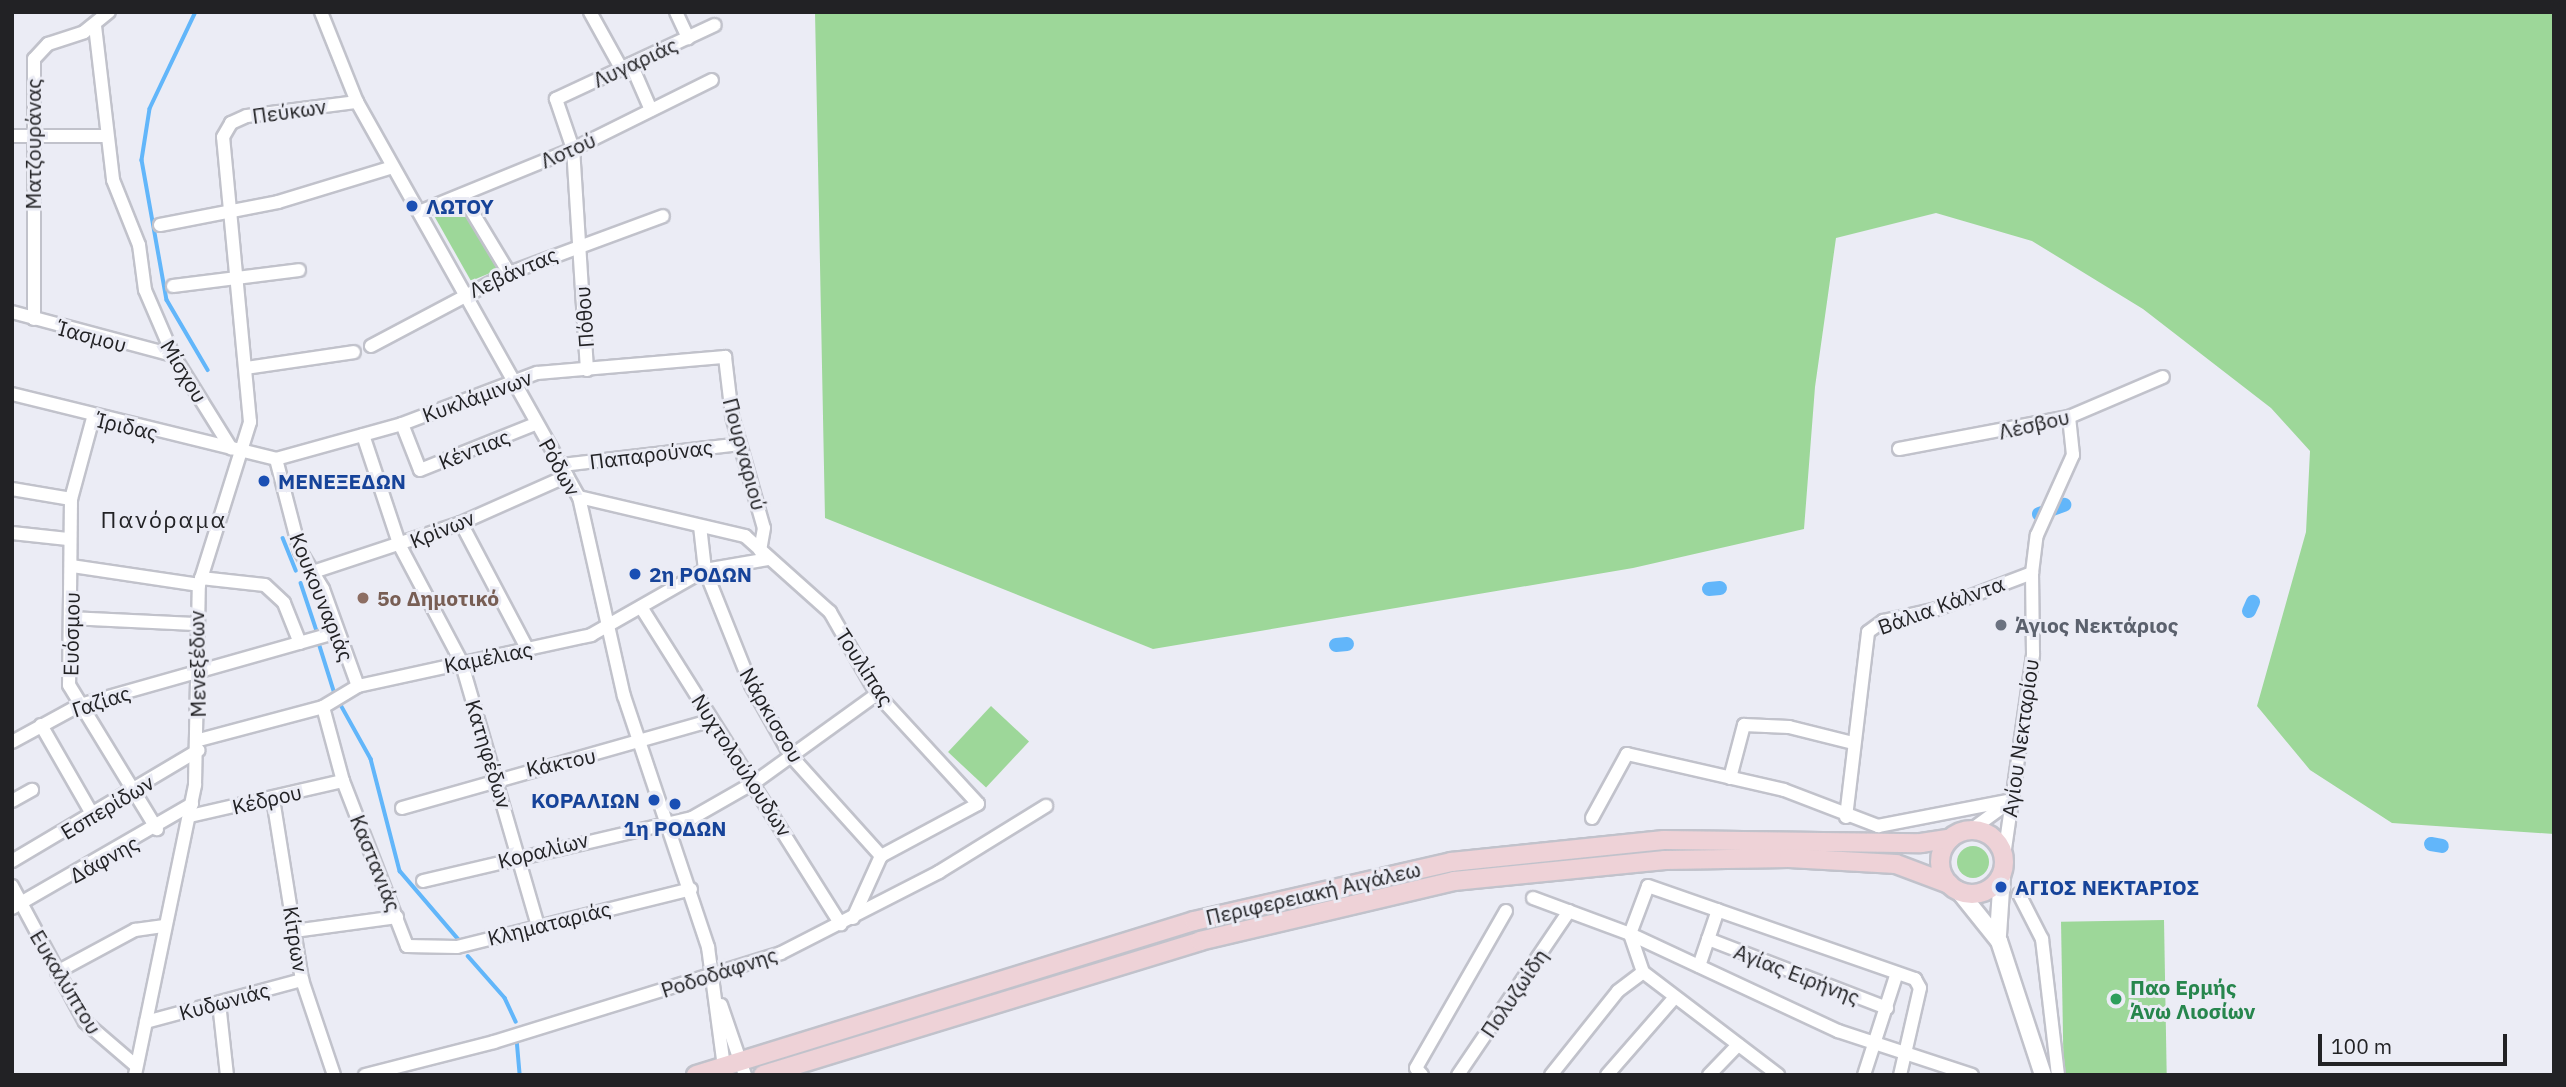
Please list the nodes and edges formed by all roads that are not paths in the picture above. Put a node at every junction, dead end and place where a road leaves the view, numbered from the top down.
1 (109, 12) edge
2 (321, 12) edge
3 (590, 12) edge
4 (676, 12) edge
5 (715, 25) dead end
6 (95, 26) junction
7 (688, 37) junction
8 (626, 66) junction
9 (712, 80) dead end
10 (555, 99) joint
11 (357, 102) junction
12 (651, 110) junction
13 (226, 130) joint
14 (12, 136) edge
15 (32, 136) junction
16 (104, 136) junction
17 (573, 149) junction
18 (393, 167) junction
19 (462, 195) junction
20 (230, 212) junction
21 (419, 212) junction
22 (663, 216) dead end
23 (159, 225) dead end
24 (579, 242) junction
25 (299, 270) dead end
26 (509, 272) junction
27 (237, 276) junction
28 (173, 286) dead end
29 (465, 293) junction
30 (12, 312) edge
31 (34, 319) junction
32 (371, 346) dead end
33 (354, 352) dead end
34 (173, 355) junction
35 (725, 356) joint
36 (246, 368) junction
37 (587, 370) junction
38 (2163, 377) dead end
39 (514, 381) junction
40 (12, 394) edge
41 (93, 418) junction
42 (2069, 418) junction
43 (402, 424) junction
44 (536, 424) junction
45 (363, 435) junction
46 (740, 444) junction
47 (237, 448) junction
48 (1899, 449) dead end
49 (275, 459) junction
50 (565, 470) junction
51 (12, 489) edge
52 (579, 497) junction
53 (71, 499) junction
54 (461, 523) junction
55 (700, 526) junction
56 (12, 533) edge
57 (68, 540) junction
58 (401, 546) junction
59 (765, 555) junction
60 (72, 566) junction
61 (705, 570) junction
62 (313, 572) junction
63 (2032, 573) junction
64 (200, 582) junction
65 (641, 607) junction
66 (70, 618) junction
67 (194, 624) junction
68 (607, 629) junction
69 (338, 632) junction
70 (300, 643) junction
71 (528, 650) junction
72 (461, 661) junction
73 (195, 673) junction
74 (358, 686) junction
75 (877, 694) junction
76 (80, 705) junction
77 (323, 707) junction
78 (712, 720) junction
79 (41, 725) junction
80 (12, 741) edge
81 (1853, 743) junction
82 (639, 744) junction
83 (199, 745) junction
84 (791, 756) junction
85 (496, 776) junction
86 (1730, 778) junction
87 (343, 781) junction
88 (755, 782) junction
89 (32, 790) dead end
90 (135, 792) junction
91 (273, 799) junction
92 (2012, 800) junction
93 (12, 801) edge
94 (1046, 806) dead end
95 (402, 808) dead end
96 (191, 810) junction
97 (94, 817) junction
98 (1846, 817) junction
99 (1591, 818) dead end
100 (664, 821) junction
101 (157, 829) junction
102 (1971, 830) junction
103 (1951, 838) junction
104 (520, 855) junction
105 (881, 856) junction
106 (12, 861) edge
107 (2003, 865) junction
108 (423, 881) dead end
109 (12, 886) edge
110 (1953, 887) junction
111 (691, 889) junction
112 (2019, 894) dead end
113 (1533, 898) dead end
114 (16, 906) edge
115 (1718, 910) junction
116 (1506, 911) dead end
117 (1569, 911) junction
118 (397, 917) junction
119 (847, 921) junction
120 (537, 923) junction
121 (163, 926) junction
122 (294, 931) junction
123 (1630, 934) junction
124 (1707, 939) junction
125 (1999, 941) junction
126 (407, 946) joint
127 (1699, 966) junction
128 (57, 972) junction
129 (1643, 972) junction
130 (1897, 973) junction
131 (714, 975) junction
132 (302, 980) junction
133 (1675, 997) junction
134 (717, 999) junction
135 (219, 1003) junction
136 (1887, 1009) junction
137 (146, 1021) junction
138 (1738, 1045) junction
139 (1877, 1045) junction
140 (1904, 1054) junction
141 (744, 1068) edge
142 (135, 1070) edge
143 (724, 1070) edge
144 (1419, 1072) edge
145 (1768, 1072) edge
146 (227, 1075) edge
147 (334, 1075) edge
148 (365, 1075) edge
149 (696, 1075) edge
150 (763, 1075) edge
151 (1458, 1075) edge
152 (1551, 1075) edge
153 (1607, 1075) edge
154 (1709, 1075) edge
155 (1864, 1075) edge
156 (1900, 1075) edge
157 (1972, 1075) edge
158 (2043, 1075) edge
159 (2059, 1075) edge

1 - 6 street, Ματζουράνας
2 - 11 street, Ρόδων
3 - 8 street
4 - 7 street
5 - 7 street, Λυγαριάς
6 - 15 street, Ματζουράνας
6 - 16 street, Μίσχου
7 - 8 street, Λυγαριάς
8 - 10 street, Λυγαριάς
8 - 12 street
9 - 12 street, Λοτού
10 - 17 street, Πόθου
11 - 13 street, Πεύκων
11 - 18 street, Ρόδων
12 - 17 street, Λοτού
13 - 20 street, Μενεξέδων
14 - 15 street
15 - 16 street
15 - 31 street, Ματζουράνας
16 - 34 street, Μίσχου
17 - 19 street, Λοτού
17 - 24 street, Πόθου
18 - 20 street
18 - 21 street, Ρόδων
19 - 21 street, Λοτού
19 - 26 street
20 - 23 street
20 - 27 street, Μενεξέδων
21 - 29 street, Ρόδων
22 - 24 street, Λεβάντας
24 - 26 street, Λεβάντας
24 - 37 street, Πόθου
25 - 27 street
26 - 29 street, Λεβάντας
27 - 28 street
27 - 36 street, Μενεξέδων
29 - 32 street, Λεβάντας
29 - 39 street, Ρόδων
30 - 31 street, Ίασμου
31 - 34 street, Ίασμου
33 - 36 street
34 - 47 street, Μίσχου
35 - 37 street, Κυκλάμινων
35 - 46 street, Πουρναριού
36 - 47 street, Μενεξέδων
37 - 39 street, Κυκλάμινων
38 - 42 street, Λέσβου
39 - 43 street, Κυκλάμινων
39 - 44 street, Ρόδων
40 - 41 street, Ίριδας
41 - 47 street, Ίριδας
41 - 53 street, Ευόσμου
42 - 48 street, Λέσβου
42 - 63 street, Αγίου Νεκταρίου
43 - 44 street, Κέντιας
43 - 45 street, Κυκλάμινων
44 - 50 street, Ρόδων
45 - 49 street, Κυκλάμινων
45 - 58 street, Κατηφέδων
46 - 50 street, Παπαρούνας
46 - 59 street, Πουρναριού
47 - 49 street
47 - 64 street, Μενεξέδων
49 - 62 street, Κουκουναριάς
50 - 52 street, Ρόδων
50 - 54 street, Κρίνων
51 - 53 street
52 - 55 street
52 - 68 street, Ρόδων
53 - 57 street, Ευόσμου
54 - 58 street, Κρίνων
54 - 71 street
55 - 59 street, Τουλίπας
55 - 61 street, Νάρκισσου
56 - 57 street
57 - 60 street, Ευόσμου
58 - 62 street, Κρίνων
58 - 72 street, Κατηφέδων
59 - 61 street, Καμέλιας
59 - 75 street, Τουλίπας
60 - 64 street
60 - 66 street, Ευόσμου
61 - 65 street, Καμέλιας
61 - 84 street, Νάρκισσου
62 - 69 street, Κουκουναριάς
63 - 81 street, Βάλια Κάλντα
63 - 92 street, Αγίου Νεκταρίου
64 - 67 street, Μενεξέδων
64 - 70 street
65 - 68 street, Καμέλιας
65 - 78 street, Νυχτολούλουδων
66 - 67 street
66 - 76 street, Ευόσμου
67 - 73 street, Μενεξέδων
68 - 71 street, Καμέλιας
68 - 82 street, Ρόδων
69 - 70 street, Γαζίας
69 - 74 street, Κουκουναριάς
70 - 73 street, Γαζίας
71 - 72 street, Καμέλιας
72 - 74 street, Καμέλιας
72 - 85 street, Κατηφέδων
73 - 76 street, Γαζίας
73 - 83 street, Μενεξέδων
74 - 77 street, Καμέλιας
75 - 84 street, Κοραλίων
75 - 105 street, Τουλίπας
76 - 79 street, Γαζίας
76 - 90 street, Ευόσμου
77 - 83 street, Καμέλιας
77 - 87 street, Καστανιάς
78 - 82 street, Κάκτου
78 - 88 street, Νυχτολούλουδων
79 - 80 street, Γαζίας
79 - 97 street
81 - 86 street
81 - 98 street, Βάλια Κάλντα
82 - 85 street, Κάκτου
82 - 100 street, Ρόδων
83 - 90 street, Εσπερίδων
83 - 96 street, Μενεξέδων
84 - 88 street, Κοραλίων
84 - 105 street, Νάρκισσου
85 - 95 street, Κάκτου
85 - 104 street, Κατηφέδων
86 - 98 street
86 - 99 street
87 - 91 street, Κέδρου
87 - 118 street, Καστανιάς
88 - 100 street, Κοραλίων
88 - 119 street, Νυχτολούλουδων
89 - 93 street
90 - 97 street, Εσπερίδων
90 - 101 street, Ευόσμου
91 - 96 street, Κέδρου
91 - 122 street, Κίτρων
92 - 98 street
92 - 102 street
92 - 107 street, Αγίου Νεκταρίου
94 - 119 street, Ροδοδάφνης
96 - 101 street, Δάφνης
96 - 121 street, Μενεξέδων
97 - 106 street, Εσπερίδων
100 - 104 street, Κοραλίων
100 - 111 street, Ρόδων
101 - 114 street, Δάφνης
102 - 103 main road
102 - 107 main road
103 - 110 main road
103 - 141 main road, Περιφερειακή Αιγάλεω
104 - 108 street, Κοραλίων
104 - 120 street, Κατηφέδων
105 - 119 street
107 - 110 main road
107 - 125 street
109 - 114 street, Ευκαλύπτου
110 - 125 street
110 - 150 main road, Περιφερειακή Αιγάλεω
111 - 120 street, Κληματαριάς
111 - 131 street, Ρόδων
112 - 159 street
113 - 117 street
114 - 128 street, Ευκαλύπτου
115 - 123 street
115 - 124 street
115 - 130 street
116 - 144 street
117 - 123 street
117 - 151 street, Πολυζωίδη
118 - 122 street
118 - 126 street, Καστανιάς
119 - 131 street, Ροδοδάφνης
120 - 126 street, Κληματαριάς
121 - 128 street
121 - 137 street, Μενεξέδων
122 - 132 street, Κίτρων
123 - 127 street
123 - 129 street
124 - 127 street
124 - 136 street, Αγίας Ειρήνης
125 - 158 street
127 - 139 street
128 - 142 street, Ευκαλύπτου
129 - 133 street
129 - 152 street
130 - 136 street
130 - 140 street
131 - 134 street, Ρόδων
131 - 148 street, Ροδοδάφνης
132 - 135 street, Κυδωνιάς
132 - 147 street, Κίτρων
133 - 138 street
133 - 153 street
134 - 141 street, Ρόδων
134 - 143 street, Ρόδων
135 - 137 street, Κυδωνιάς
135 - 146 street
136 - 139 street
137 - 142 street, Μενεξέδων
138 - 145 street
138 - 154 street
139 - 140 street
139 - 155 street
140 - 156 street
140 - 157 street
141 - 143 main road, Περιφερειακή Αιγάλεω
143 - 149 main road, Περιφερειακή Αιγάλεω

